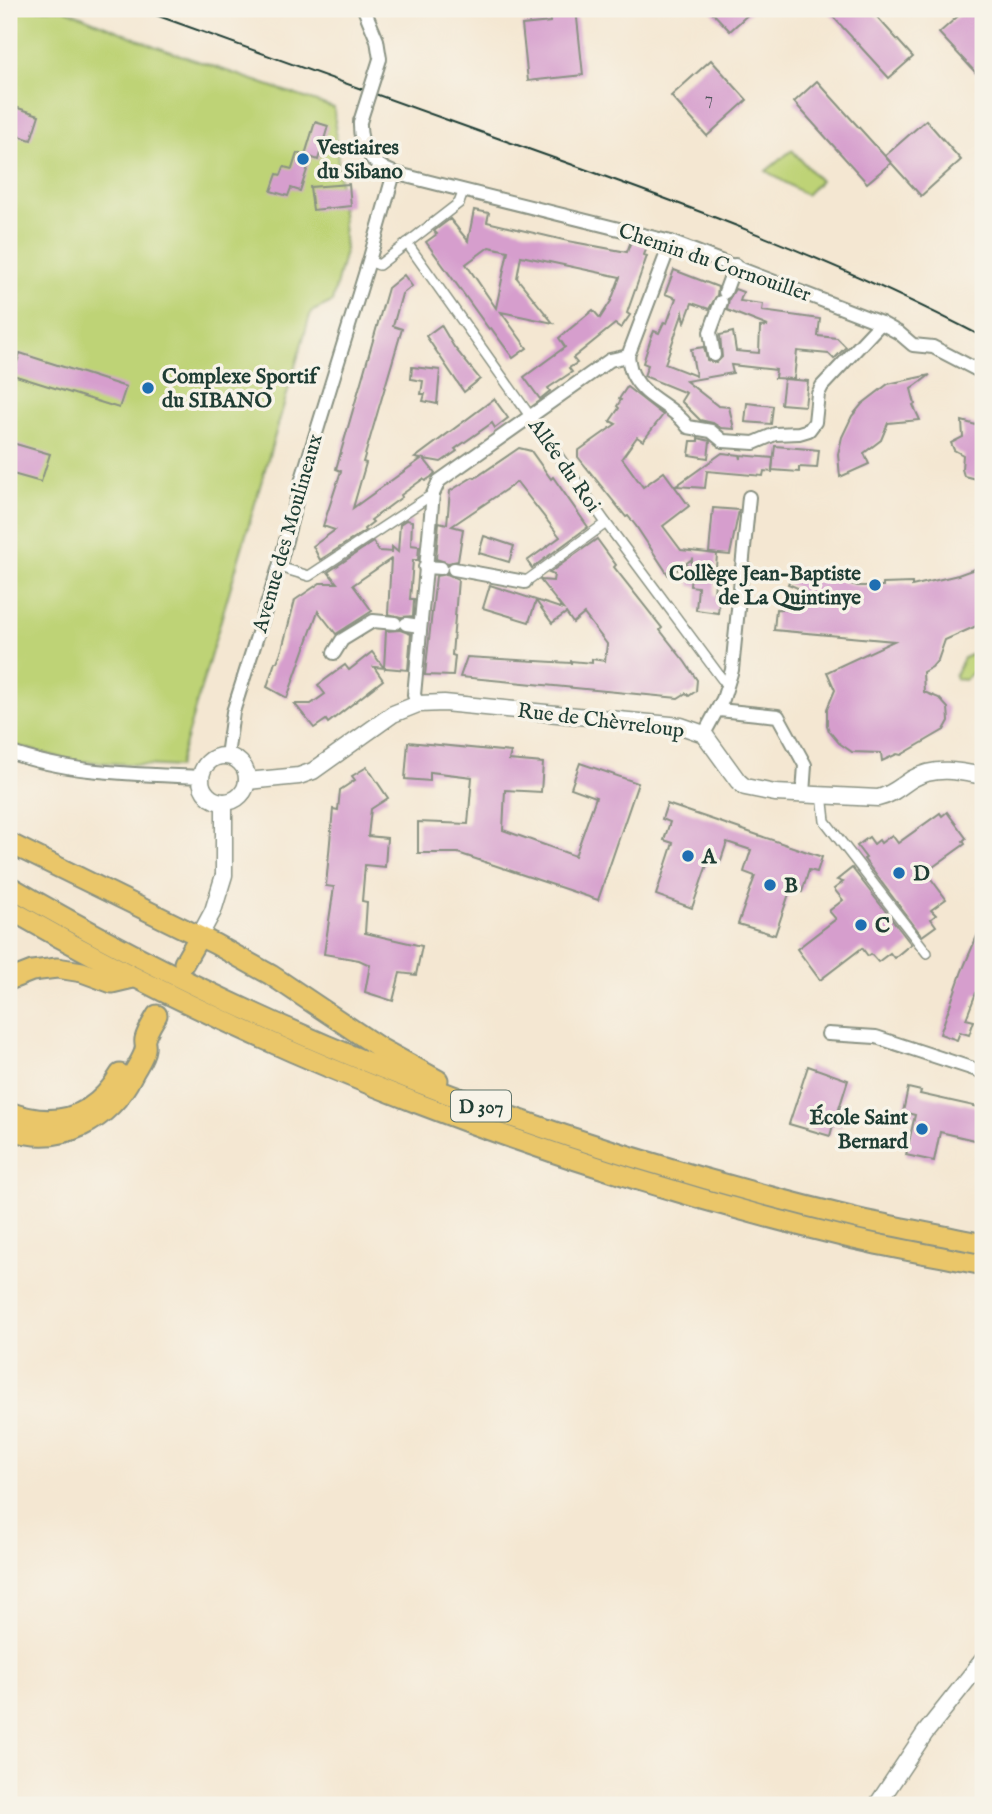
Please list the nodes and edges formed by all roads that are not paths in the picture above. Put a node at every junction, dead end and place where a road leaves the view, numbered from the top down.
1 (364, 9) edge
2 (394, 173) junction
3 (464, 190) junction
4 (671, 242) junction
5 (407, 243) junction
6 (369, 261) junction
7 (735, 265) junction
8 (881, 323) junction
9 (714, 355) dead end
10 (628, 356) junction
11 (983, 373) edge
12 (532, 417) junction
13 (433, 494) junction
14 (750, 497) dead end
15 (606, 523) junction
16 (279, 567) junction
17 (425, 567) junction
18 (525, 582) joint
19 (420, 626) junction
20 (334, 653) dead end
21 (728, 683) junction
22 (418, 704) junction
23 (719, 710) junction
24 (704, 734) junction
25 (9, 752) edge
26 (228, 756) junction
27 (983, 776) edge
28 (201, 777) junction
29 (247, 781) junction
30 (803, 794) junction
31 (822, 794) junction
32 (224, 802) junction
33 (9, 843) edge
34 (9, 886) edge
35 (9, 909) edge
36 (199, 937) junction
37 (927, 953) dead end
38 (184, 963) dead end
39 (134, 978) junction
40 (9, 980) edge
41 (157, 1015) dead end
42 (828, 1034) dead end
43 (144, 1041) junction
44 (983, 1072) edge
45 (491, 1110) junction
46 (9, 1112) edge
47 (9, 1129) edge
48 (983, 1244) edge
49 (983, 1265) edge
50 (983, 1660) edge
51 (877, 1805) edge

1 - 2 street, bridge
2 - 3 street, Chemin du Cornouiller
2 - 6 street, Avenue des Moulineaux
3 - 4 street, Chemin du Cornouiller
3 - 5 street
4 - 7 street, Chemin du Cornouiller
4 - 10 street
5 - 6 street
5 - 12 street, Allée du Roi
6 - 16 street, Avenue des Moulineaux
7 - 8 street, Chemin du Cornouiller
7 - 9 street
8 - 10 street
8 - 11 street, Chemin du Cornouiller
10 - 12 street
12 - 13 street
12 - 15 street, Allée du Roi
13 - 16 street
13 - 17 street
14 - 21 street
15 - 18 street
15 - 21 street, Allée du Roi
16 - 26 street, Avenue des Moulineaux
17 - 18 street
17 - 19 street
19 - 20 street
19 - 22 street
21 - 23 street
22 - 24 street, Rue de Chèvreloup
22 - 29 street, Rue de Chèvreloup
23 - 24 street
23 - 30 street
24 - 30 street, Rue de Chèvreloup
25 - 28 street
26 - 28 street
26 - 29 street
27 - 31 street, Rue de Chèvreloup
28 - 32 street
29 - 32 street
30 - 31 street, Rue de Chèvreloup
31 - 37 street
32 - 36 street
33 - 36 main road
34 - 45 main road, D 307
35 - 39 main road, D 307
36 - 38 main road
36 - 45 main road
39 - 40 main road, D 307
39 - 49 main road, D 307
41 - 43 main road
42 - 44 street
43 - 46 main road
43 - 47 main road
45 - 48 main road, D 307
50 - 51 street

